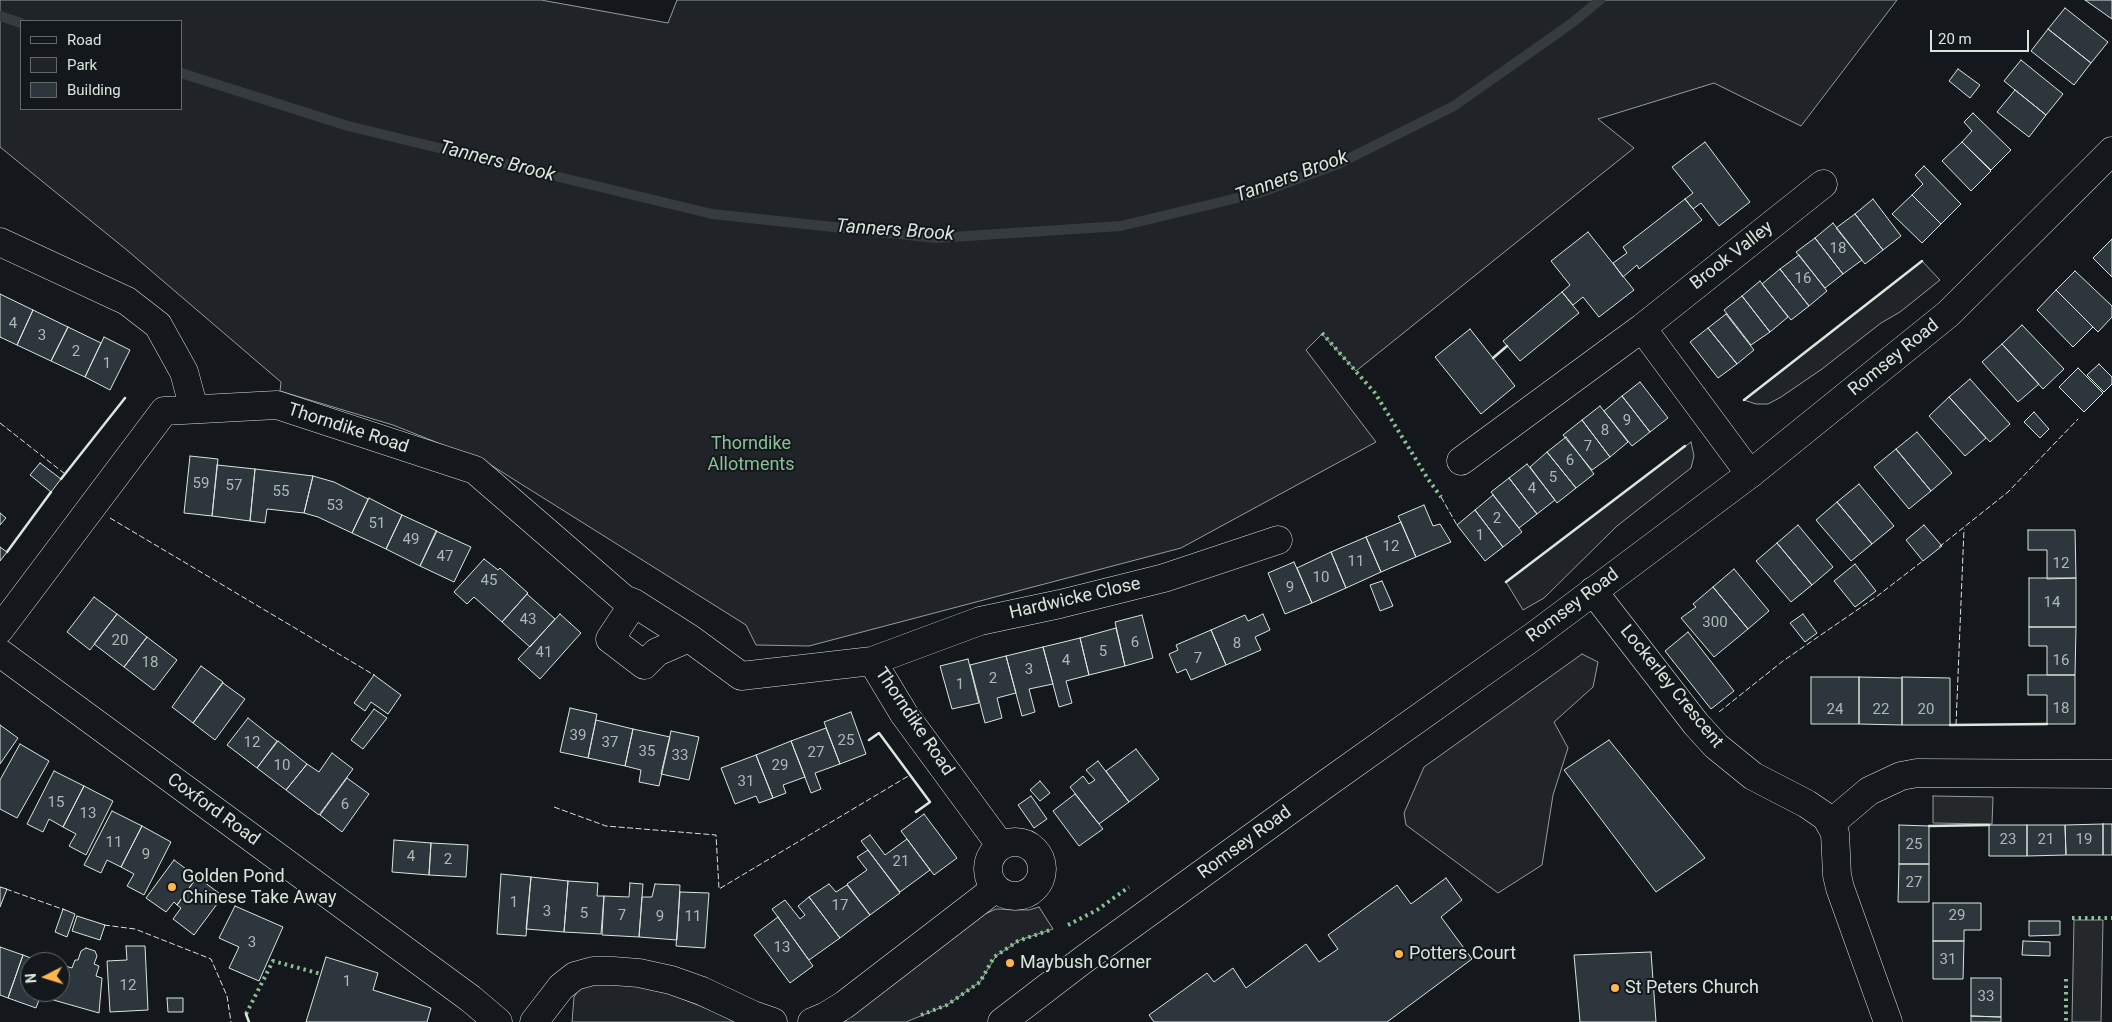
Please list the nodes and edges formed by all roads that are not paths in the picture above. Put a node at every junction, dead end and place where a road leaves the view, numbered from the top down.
1 (2112, 151) edge
2 (1823, 184) dead end
3 (0, 242) edge
4 (1642, 328) junction
5 (194, 410) junction
6 (1461, 462) dead end
7 (1750, 474) junction
8 (1278, 540) dead end
9 (1593, 591) junction
10 (634, 603) junction
11 (0, 629) edge
12 (689, 638) junction
13 (0, 653) edge
14 (872, 661) junction
15 (2112, 774) edge
16 (1830, 824) junction
17 (1001, 846) junction
18 (996, 888) junction
19 (498, 1022) edge
20 (534, 1022) edge
21 (773, 1022) edge
22 (812, 1022) edge
23 (1002, 1022) edge
24 (1888, 1022) edge

1 - 7 street, Romsey Road
2 - 4 street, Brook Valley
3 - 5 street
4 - 6 street, Brook Valley
4 - 7 street
5 - 10 street, Thorndike Road
5 - 11 street, Thorndike Road
7 - 9 street, Romsey Road
8 - 14 street, Hardwicke Close
9 - 16 street, Lockerley Crescent
9 - 23 street, Romsey Road
10 - 12 street, Thorndike Road
10 - 12 street
12 - 14 street, Thorndike Road
13 - 19 street, Coxford Road
14 - 17 street, Thorndike Road
15 - 16 street
16 - 24 street
17 - 18 street
17 - 18 street
18 - 22 street
20 - 21 street

